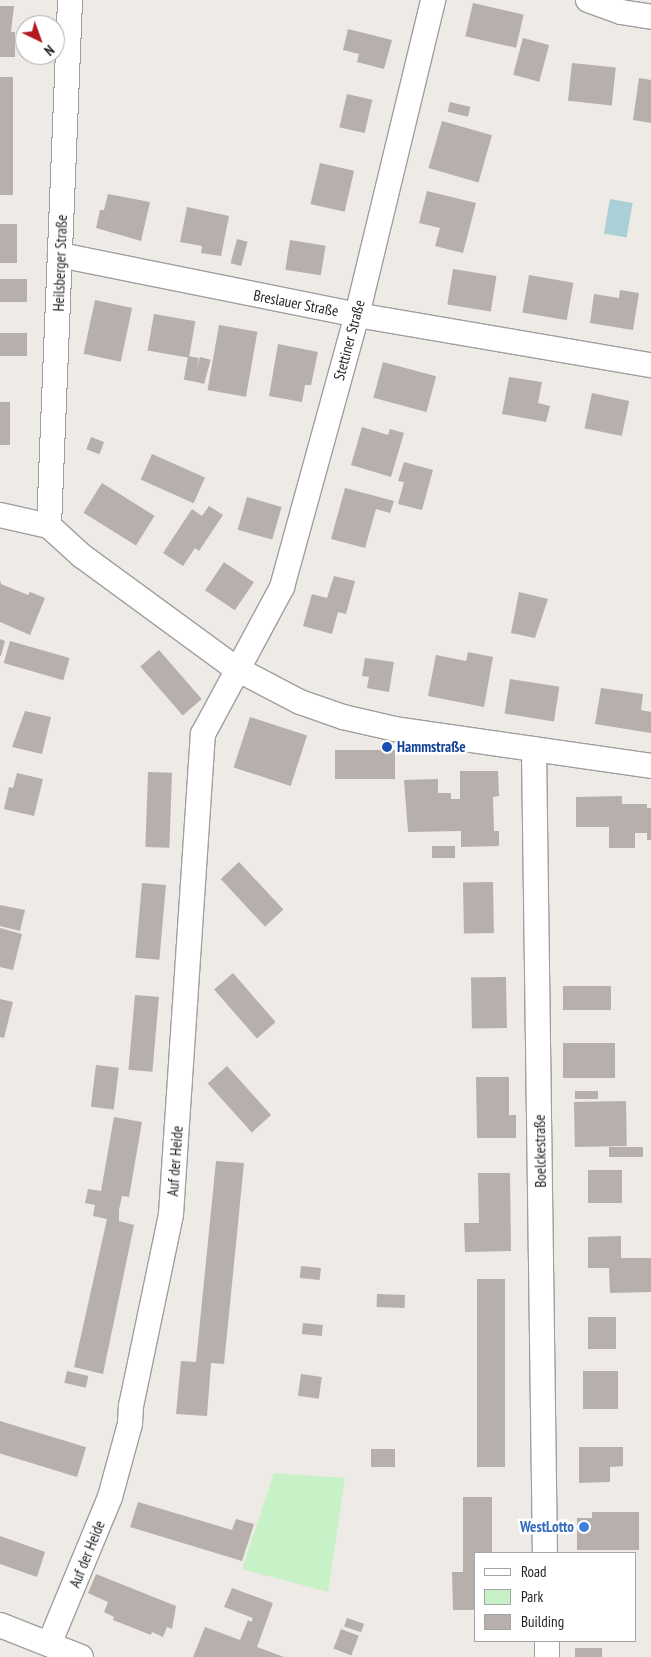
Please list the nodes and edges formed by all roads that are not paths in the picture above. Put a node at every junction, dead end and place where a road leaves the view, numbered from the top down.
1 (70, 0) edge
2 (433, 0) edge
3 (588, 0) edge
4 (651, 17) edge
5 (60, 255) junction
6 (356, 315) junction
7 (651, 366) edge
8 (0, 515) edge
9 (49, 526) junction
10 (236, 668) junction
11 (534, 749) junction
12 (651, 766) edge
13 (545, 1552) edge
14 (0, 1624) edge
15 (50, 1642) junction
16 (547, 1642) edge
17 (80, 1657) edge
18 (547, 1657) edge

1 - 5 street, Heilsberger Straße
2 - 6 street, Stettiner Straße
3 - 4 street
5 - 6 street, Breslauer Straße
5 - 9 street, Heilsberger Straße
6 - 7 street, Breslauer Straße
6 - 10 street, Stettiner Straße
8 - 9 street
9 - 10 street
10 - 11 street
10 - 15 street, Auf der Heide
11 - 12 street
11 - 13 street, Boelckestraße
14 - 15 street
15 - 17 street
16 - 18 street

